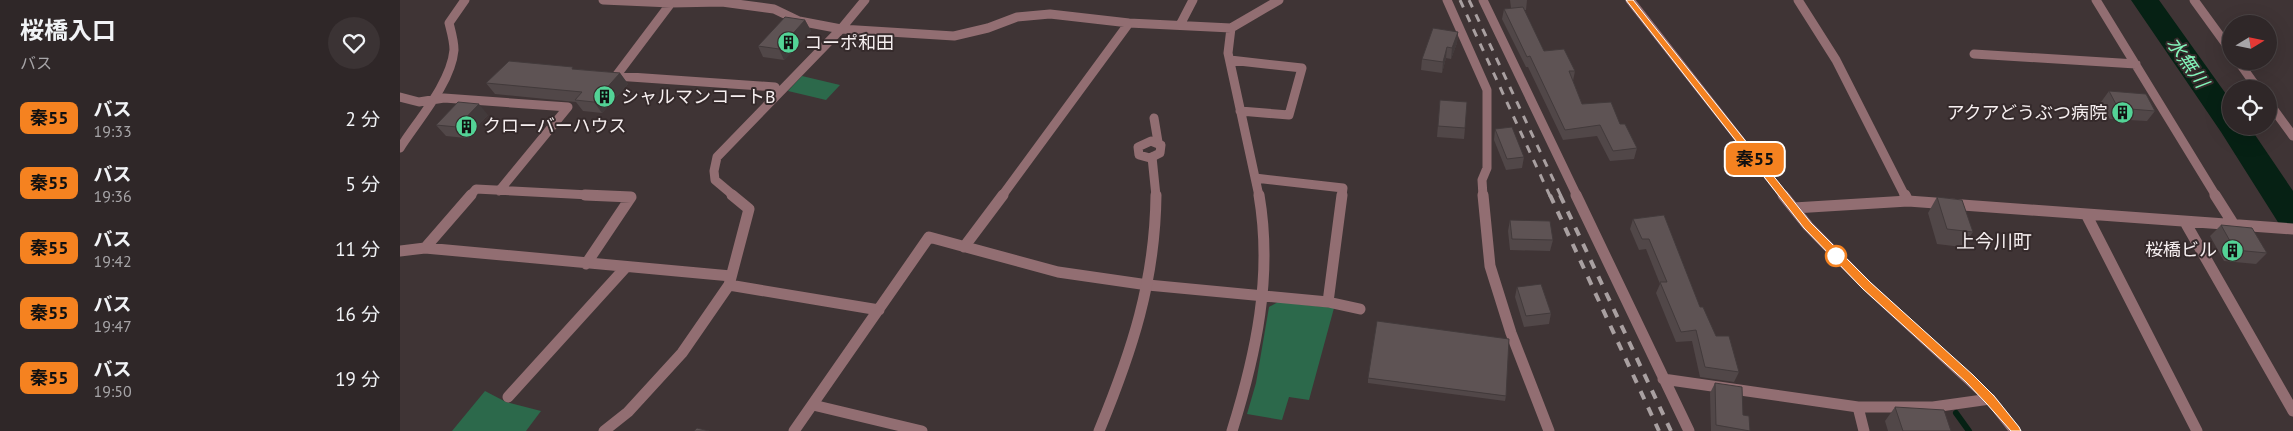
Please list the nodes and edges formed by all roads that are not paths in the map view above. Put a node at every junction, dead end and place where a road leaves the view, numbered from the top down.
1 (465, 0) edge
2 (603, 0) edge
3 (865, 0) edge
4 (1193, 0) edge
5 (1279, 0) edge
6 (1446, 0) edge
7 (1483, 0) edge
8 (1630, 0) edge
9 (1798, 0) edge
10 (2096, 0) edge
11 (2194, 0) edge
12 (672, 3) junction
13 (1130, 23) junction
14 (1180, 25) junction
15 (1232, 28) junction
16 (841, 29) junction
17 (2222, 39) edge
18 (1974, 54) dead end
19 (1230, 60) junction
20 (2136, 64) junction
21 (775, 87) dead end
22 (400, 97) edge
23 (435, 98) junction
24 (1240, 111) junction
25 (2277, 114) edge
26 (1154, 118) dead end
27 (2293, 136) edge
28 (1158, 142) junction
29 (400, 148) edge
30 (1152, 157) junction
31 (1255, 178) junction
32 (499, 191) junction
33 (1908, 202) junction
34 (1794, 208) junction
35 (2086, 214) junction
36 (2185, 222) junction
37 (2237, 225) junction
38 (2293, 230) edge
39 (964, 247) junction
40 (425, 248) junction
41 (400, 251) edge
42 (586, 264) junction
43 (626, 267) junction
44 (730, 280) junction
45 (1148, 285) junction
46 (1262, 296) junction
47 (1328, 302) junction
48 (1360, 309) dead end
49 (879, 310) junction
50 (1663, 379) junction
51 (508, 397) dead end
52 (1990, 399) junction
53 (813, 405) junction
54 (1858, 407) junction
55 (2293, 410) edge
56 (604, 431) edge
57 (794, 431) edge
58 (922, 431) edge
59 (1099, 431) edge
60 (1232, 431) edge
61 (1549, 431) edge
62 (1689, 431) edge
63 (1864, 431) edge
64 (2015, 431) edge
65 (2197, 431) edge

1 - 23 street
2 - 12 street
3 - 16 street
4 - 14 street
5 - 15 street
6 - 61 street
7 - 50 street
8 - 34 street
9 - 33 street
10 - 20 street
11 - 17 street
12 - 16 street
12 - 21 street
13 - 14 street
13 - 16 street
13 - 39 street
14 - 15 street
15 - 19 street
16 - 44 street
18 - 20 street
19 - 24 street
19 - 24 street
20 - 37 street
22 - 23 street
23 - 29 street
23 - 32 street
24 - 31 street
25 - 27 street
26 - 28 street
28 - 30 street
28 - 30 street
30 - 45 street
31 - 46 street
31 - 47 street
32 - 40 street
32 - 42 street
33 - 34 street
33 - 35 street
34 - 52 street
35 - 36 street
35 - 65 street
36 - 37 street
36 - 55 street
37 - 38 street
39 - 45 street
39 - 49 street
40 - 41 street
40 - 42 street
42 - 43 street
43 - 44 street
43 - 51 street
44 - 49 street
44 - 56 street
45 - 46 street
45 - 59 street
46 - 47 street
46 - 60 street
47 - 48 street
49 - 53 street
50 - 54 street
50 - 62 street
52 - 54 street
52 - 64 street
53 - 57 street
53 - 58 street
54 - 63 street

